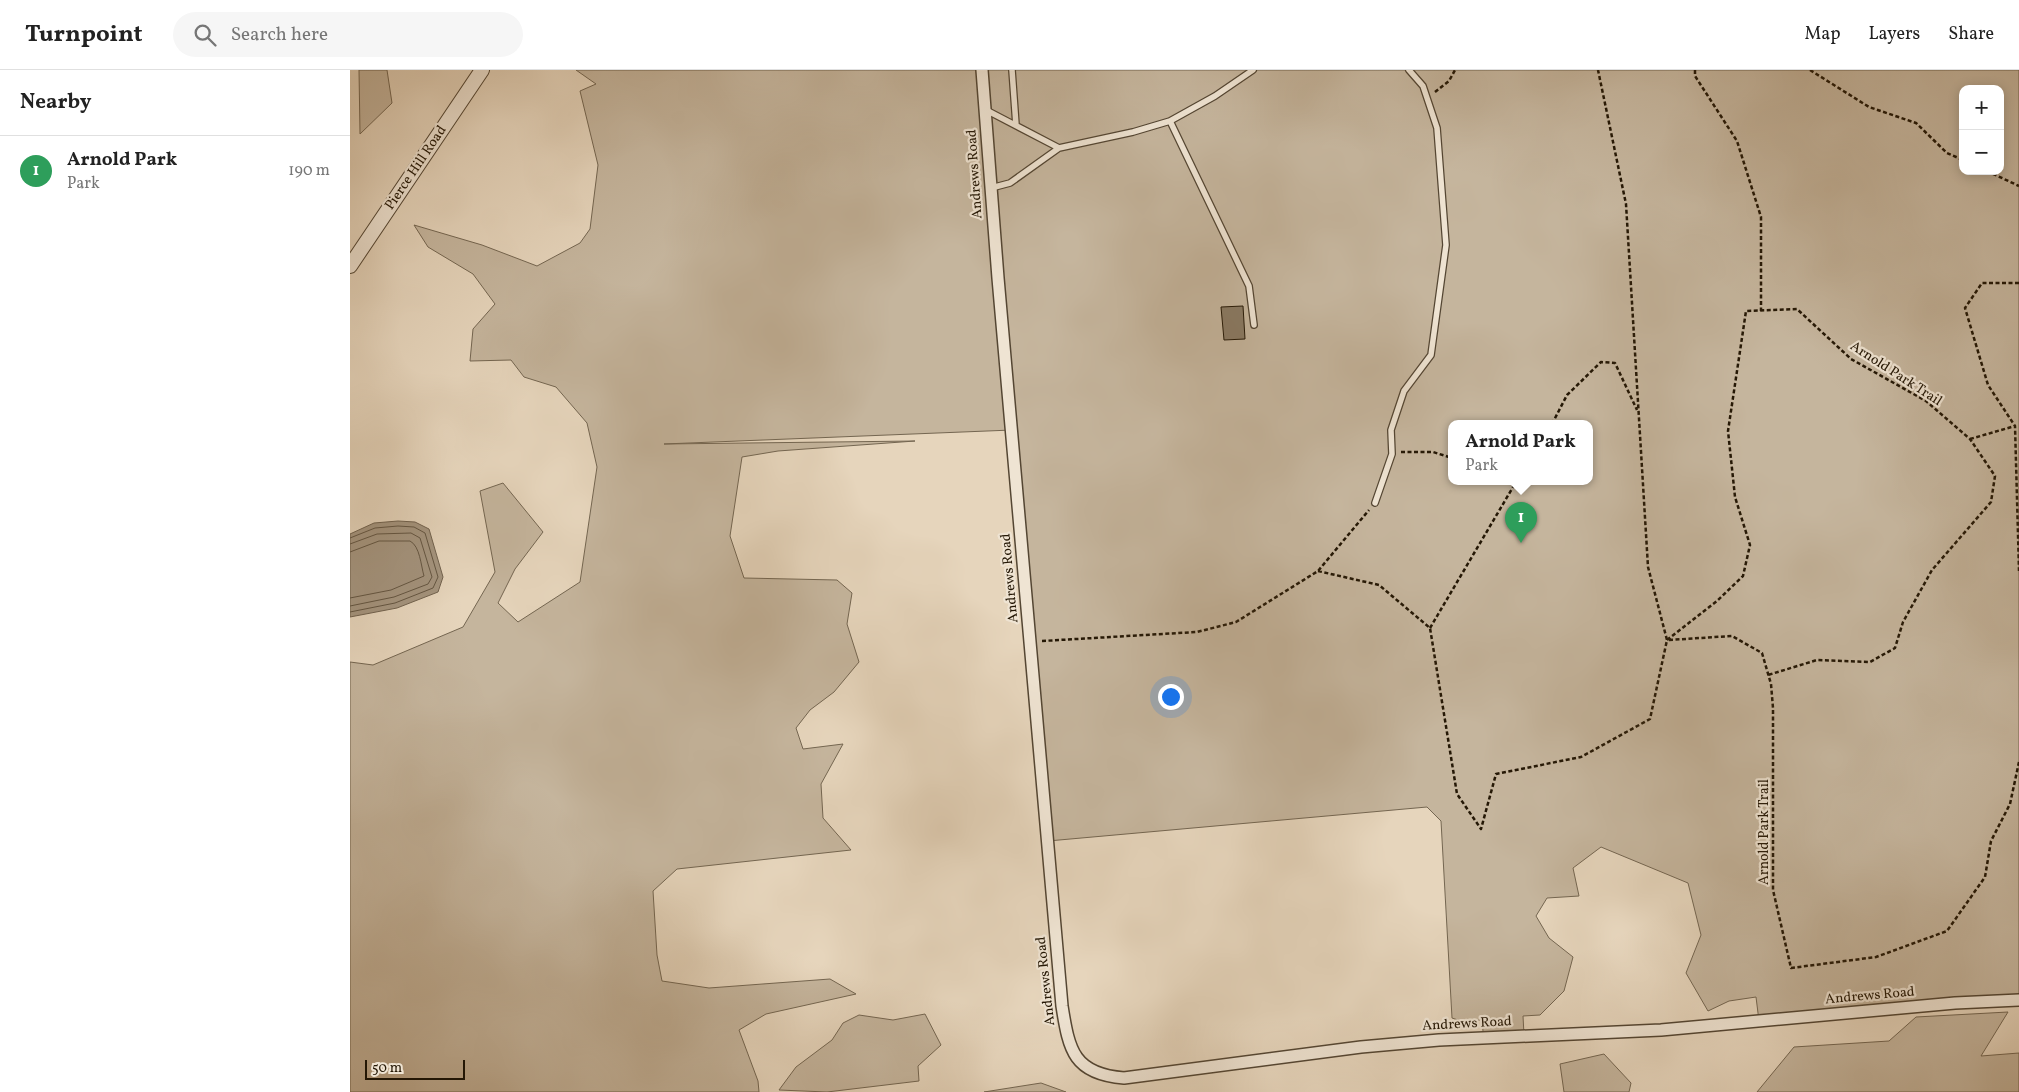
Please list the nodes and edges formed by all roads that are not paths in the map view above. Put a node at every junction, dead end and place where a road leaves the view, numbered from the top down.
1 (482, 70) edge
2 (982, 70) edge
3 (1012, 70) edge
4 (1253, 70) edge
5 (1409, 70) edge
6 (985, 110) junction
7 (1170, 121) junction
8 (1016, 125) junction
9 (1060, 148) junction
10 (991, 188) junction
11 (350, 266) edge
12 (1254, 325) dead end
13 (1375, 503) road end
14 (2019, 1000) edge

1 - 11 street, Pierce Hill Road
2 - 6 street, Andrews Road
3 - 8 lane
4 - 7 lane
5 - 13 lane
6 - 8 lane
6 - 10 street, Andrews Road
7 - 9 lane
7 - 12 lane
8 - 9 lane
9 - 10 lane
10 - 14 street, Andrews Road

